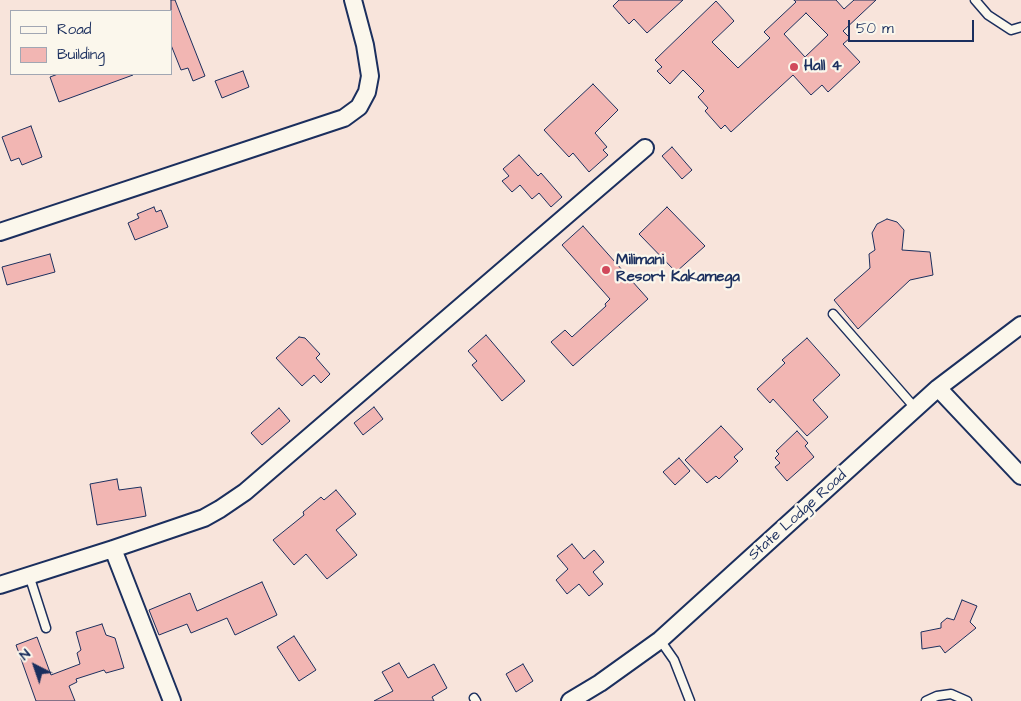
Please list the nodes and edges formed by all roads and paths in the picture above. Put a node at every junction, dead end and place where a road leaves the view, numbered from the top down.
1 (353, 0) edge
2 (975, 0) edge
3 (1021, 27) edge
4 (646, 148) dead end
5 (0, 232) edge
6 (833, 314) dead end
7 (1021, 325) edge
8 (938, 388) junction
9 (916, 408) junction
10 (1021, 476) edge
11 (113, 549) junction
12 (29, 575) junction
13 (0, 585) edge
14 (46, 628) dead end
15 (660, 640) junction
16 (172, 701) edge
17 (570, 701) edge
18 (690, 701) edge
19 (926, 701) edge
20 (968, 701) edge

1 - 5 street
2 - 3 lane
4 - 11 street
6 - 9 lane
7 - 8 street, State Lodge Road
8 - 9 street, State Lodge Road
8 - 10 street
9 - 15 street, State Lodge Road
11 - 12 street
11 - 16 street
12 - 13 street
12 - 14 lane
15 - 17 street, State Lodge Road
15 - 18 lane
19 - 20 lane

